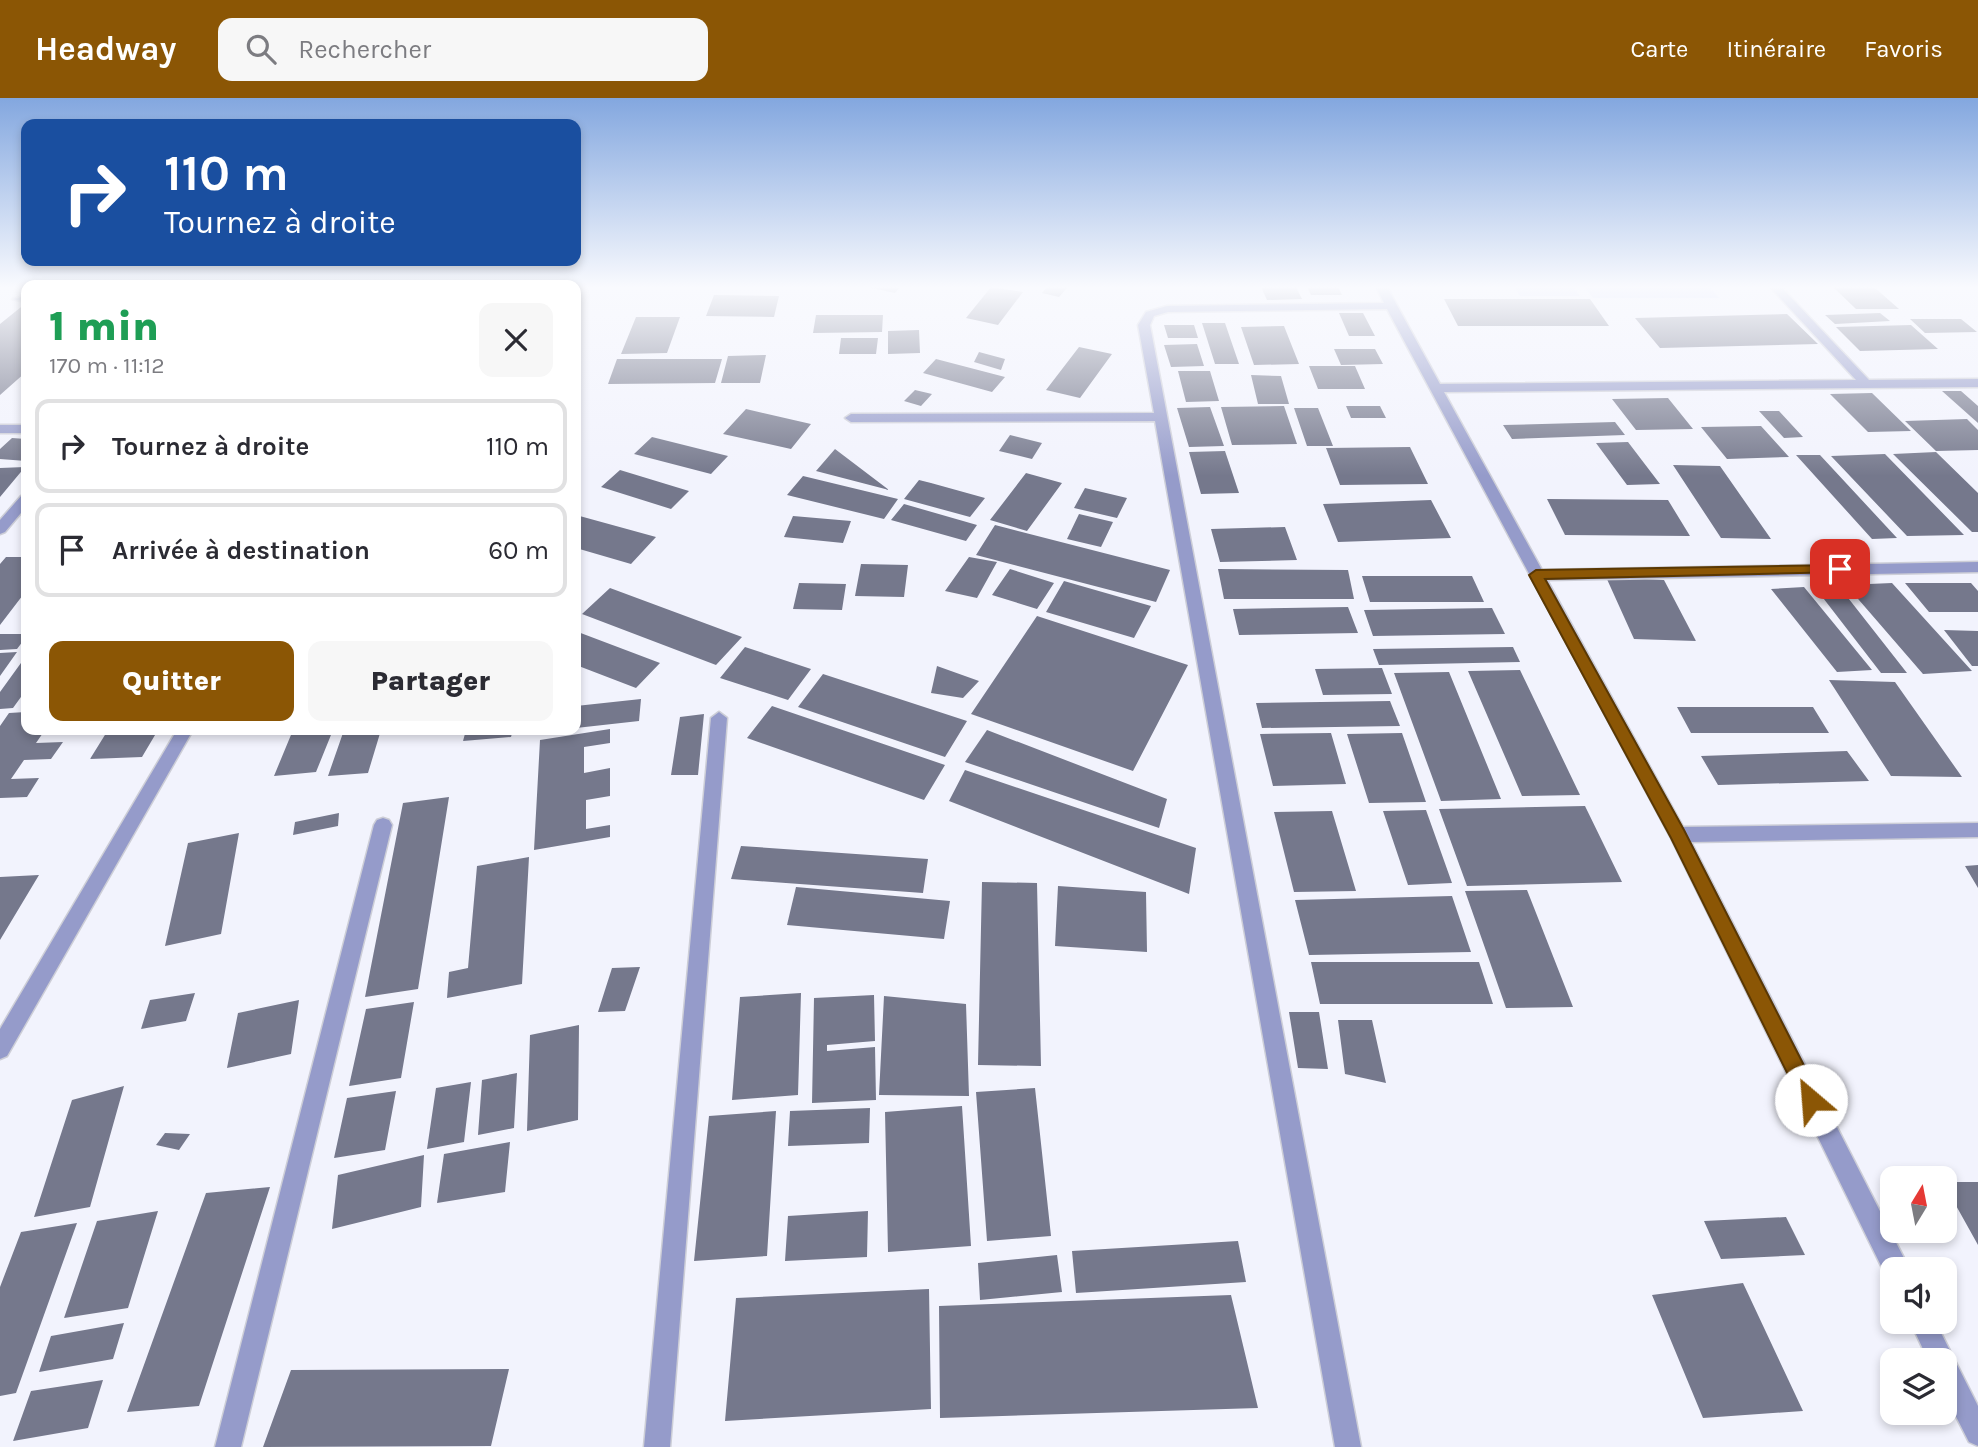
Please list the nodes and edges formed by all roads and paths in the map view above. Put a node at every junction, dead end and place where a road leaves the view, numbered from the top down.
1 (1148, 350) edge
2 (1416, 350) edge
3 (1834, 350) edge
4 (1978, 383) edge
5 (1866, 384) junction
6 (1438, 388) junction
7 (1160, 417) junction
8 (850, 418) dead end
9 (0, 429) edge
10 (21, 429) edge
11 (21, 505) edge
12 (0, 529) edge
13 (1978, 567) edge
14 (1536, 575) junction
15 (719, 718) dead end
16 (182, 735) edge
17 (383, 825) dead end
18 (1978, 831) edge
19 (1678, 835) junction
20 (0, 1049) edge
21 (1890, 1257) edge
22 (1957, 1392) edge
23 (1978, 1433) edge
24 (228, 1447) edge
25 (657, 1447) edge
26 (1348, 1447) edge

1 - 7 street
2 - 6 street
3 - 5 street
4 - 5 street
5 - 6 street
6 - 14 street
7 - 8 street
7 - 26 street
9 - 10 street
11 - 12 street
13 - 14 street
14 - 19 street
15 - 25 street
16 - 20 street
17 - 24 street
18 - 19 street
19 - 21 street
22 - 23 street

